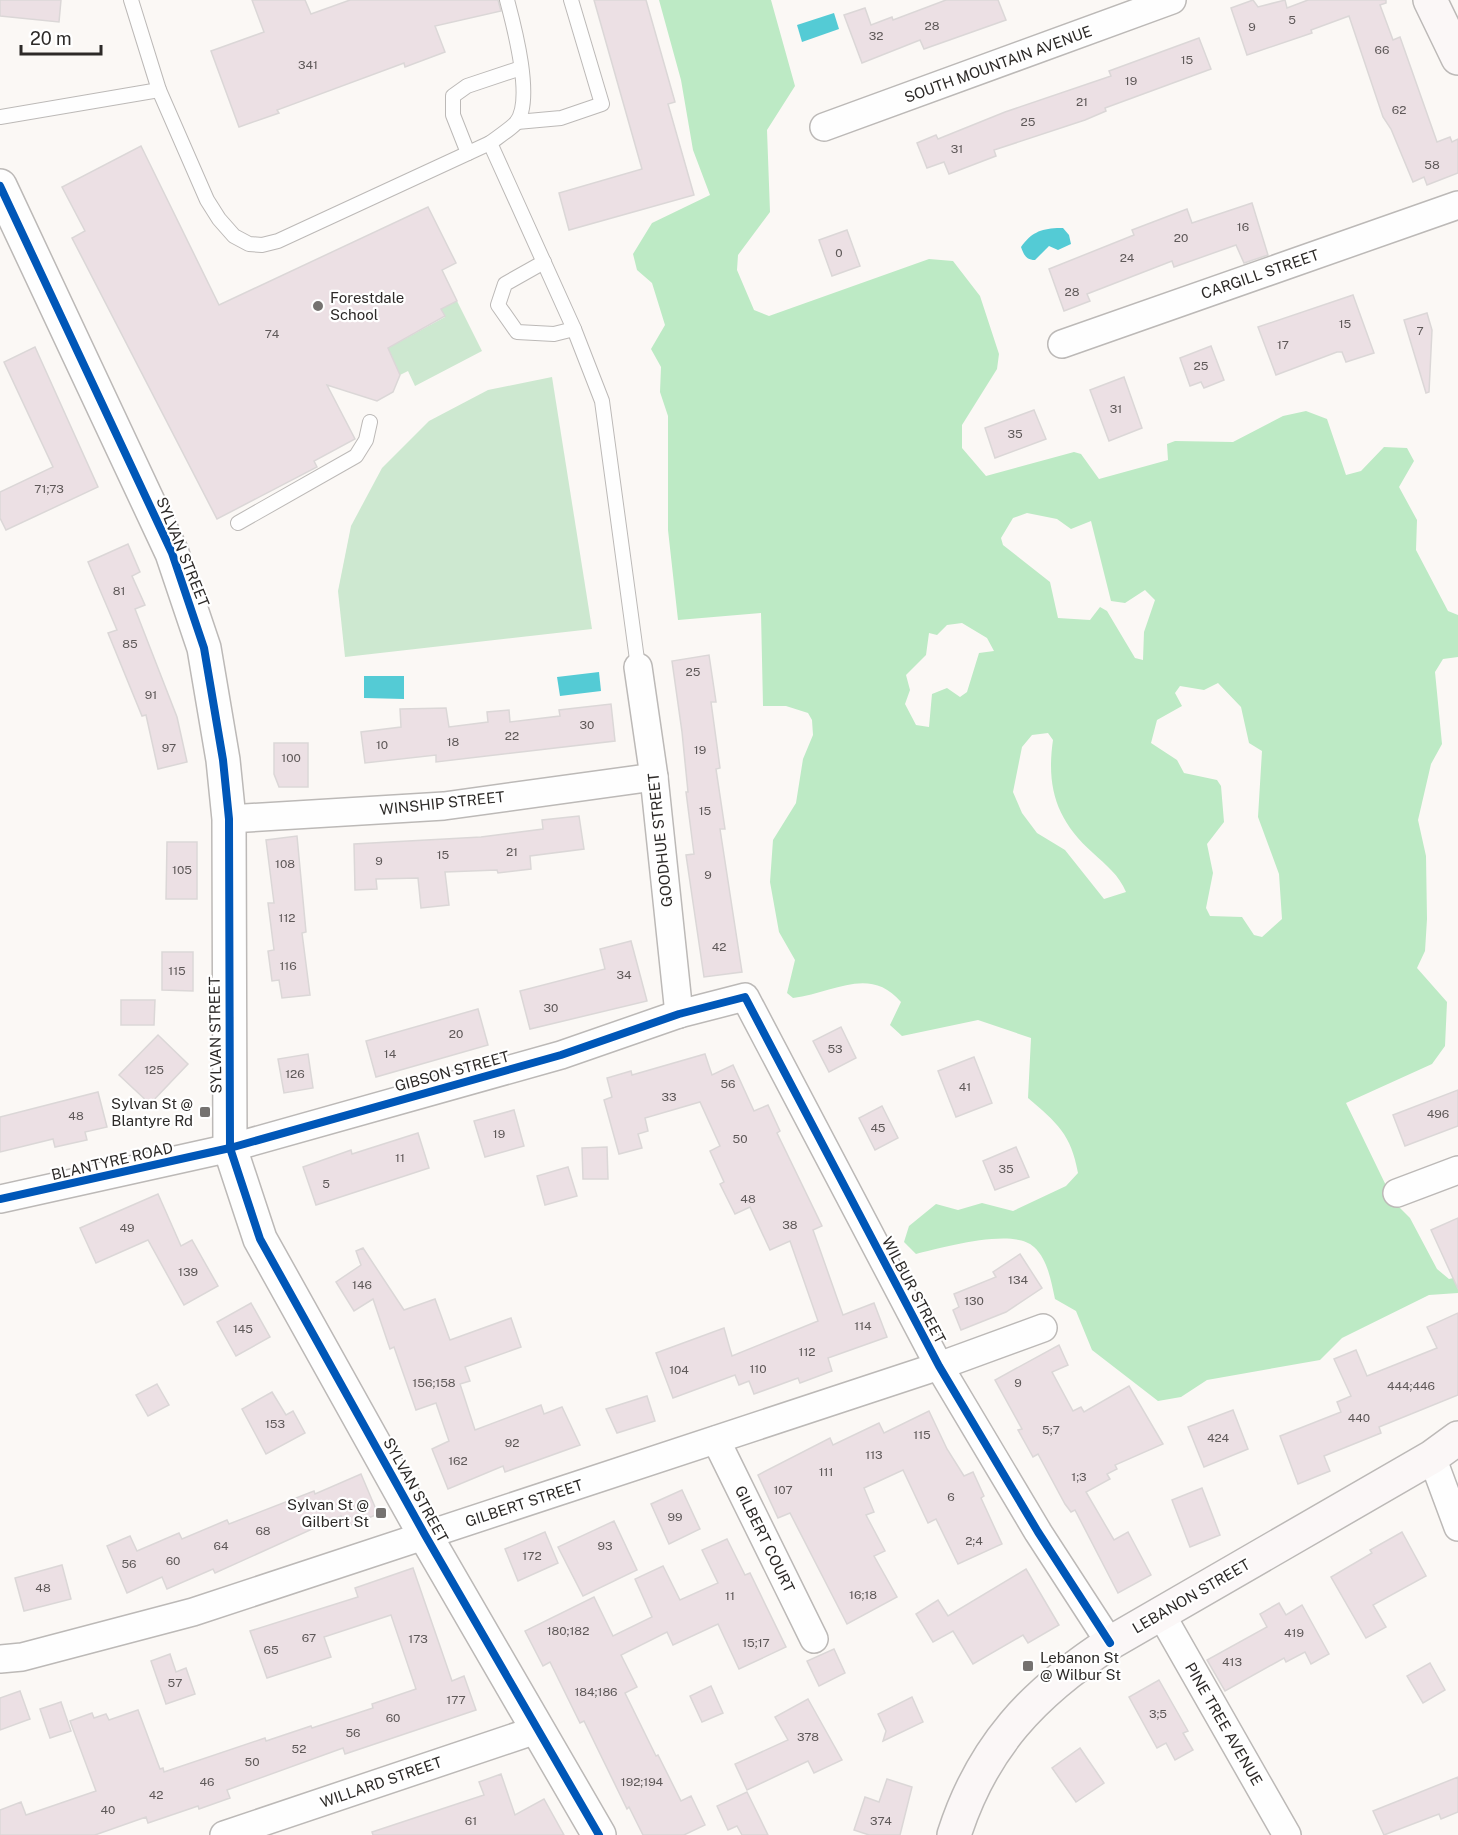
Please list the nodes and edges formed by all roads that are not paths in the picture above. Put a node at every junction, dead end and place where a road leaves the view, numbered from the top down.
1 (131, 0) edge
2 (507, 0) edge
3 (571, 0) edge
4 (1172, 0) edge
5 (1430, 0) edge
6 (1458, 58) edge
7 (521, 68) junction
8 (159, 90) junction
9 (0, 117) edge
10 (517, 122) junction
11 (824, 127) dead end
12 (490, 143) junction
13 (468, 153) junction
14 (0, 186) edge
15 (1458, 205) edge
16 (544, 262) junction
17 (574, 329) junction
18 (1062, 344) dead end
19 (370, 422) dead end
20 (238, 524) dead end
21 (638, 667) joint
22 (654, 777) junction
23 (229, 819) junction
24 (679, 1014) junction
25 (230, 1148) junction
26 (1458, 1170) edge
27 (1397, 1193) dead end
28 (0, 1199) edge
29 (1042, 1328) dead end
30 (939, 1366) junction
31 (1458, 1438) edge
32 (716, 1440) junction
33 (1432, 1457) junction
34 (1458, 1527) edge
35 (425, 1535) junction
36 (1161, 1614) junction
37 (814, 1639) dead end
38 (1110, 1643) junction
39 (0, 1659) edge
40 (539, 1729) junction
41 (224, 1835) edge
42 (599, 1835) edge
43 (954, 1835) edge
44 (1287, 1835) edge

1 - 8 lane
2 - 7 lane
3 - 10 lane
4 - 11 street, SOUTH MOUNTAIN AVENUE
5 - 6 main road
7 - 10 lane
7 - 13 lane
8 - 9 lane
8 - 13 lane
10 - 12 lane
12 - 13 lane
12 - 16 lane
14 - 23 street, SYLVAN STREET
15 - 18 street, CARGILL STREET
16 - 17 lane
16 - 17 lane
17 - 21 lane
19 - 20 lane
21 - 22 street, GOODHUE STREET
22 - 23 street, WINSHIP STREET
22 - 24 street, GOODHUE STREET
23 - 25 street, SYLVAN STREET
24 - 25 street, GIBSON STREET
24 - 30 street, WILBUR STREET
25 - 28 street, BLANTYRE ROAD
25 - 35 street, SYLVAN STREET
26 - 27 street
29 - 30 street, GILBERT STREET
30 - 32 street, GILBERT STREET
30 - 38 street, WILBUR STREET
31 - 33 main road, LEBANON STREET
32 - 35 street, GILBERT STREET
32 - 37 street, GILBERT COURT
33 - 34 street
33 - 36 main road, LEBANON STREET
35 - 39 street, GILBERT STREET
35 - 40 street, SYLVAN STREET
36 - 38 main road, LEBANON STREET
36 - 44 street, PINE TREE AVENUE
38 - 43 main road, LEBANON STREET
40 - 41 street, WILLARD STREET
40 - 42 street, SYLVAN STREET

